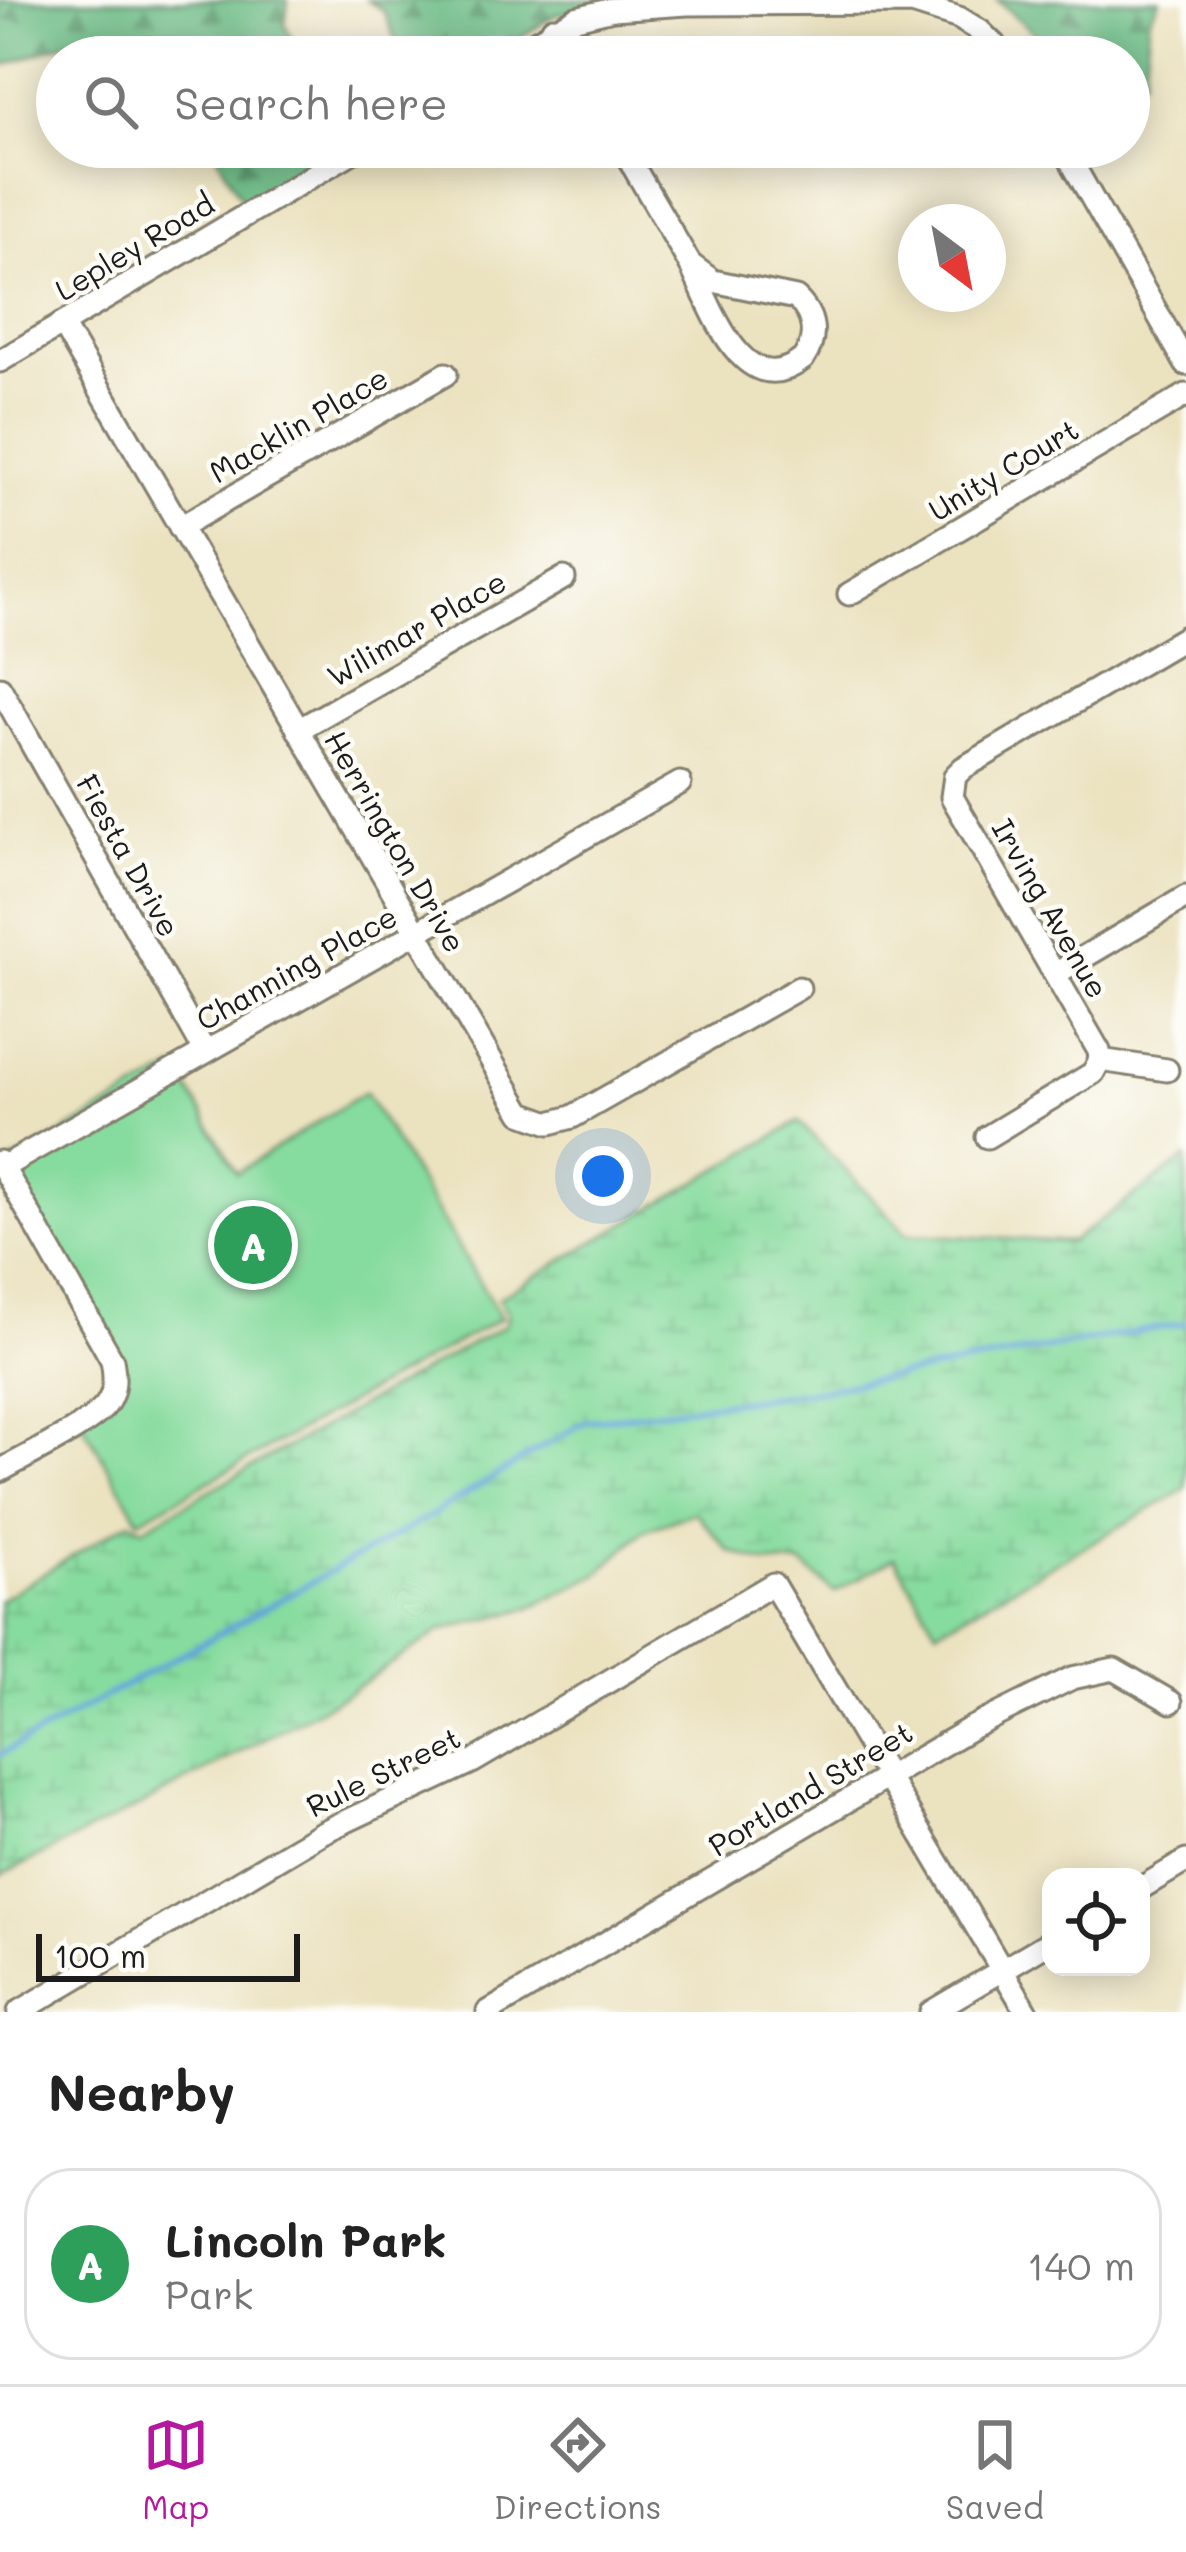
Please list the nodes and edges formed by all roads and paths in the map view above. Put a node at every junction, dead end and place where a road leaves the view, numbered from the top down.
1 (554, 28) junction
2 (542, 36) edge
3 (558, 36) edge
4 (985, 36) edge
5 (326, 168) edge
6 (634, 168) edge
7 (1075, 168) edge
8 (690, 264) junction
9 (62, 324) junction
10 (0, 361) edge
11 (1186, 364) edge
12 (446, 374) dead end
13 (1186, 395) edge
14 (180, 527) junction
15 (564, 578) dead end
16 (850, 594) dead end
17 (1186, 637) edge
18 (0, 688) edge
19 (298, 730) junction
20 (680, 783) dead end
21 (1186, 897) edge
22 (415, 934) junction
23 (1055, 974) junction
24 (800, 988) dead end
25 (205, 1052) junction
26 (1100, 1060) junction
27 (1166, 1070) dead end
28 (987, 1137) dead end
29 (2, 1165) edge
30 (0, 1471) edge
31 (1171, 1702) dead end
32 (887, 1777) junction
33 (1186, 1861) edge
34 (1150, 1883) edge
35 (1042, 1946) edge
36 (1002, 1970) junction
37 (19, 2012) edge
38 (488, 2012) edge
39 (931, 2012) edge
40 (1027, 2012) edge

1 - 2 street
1 - 3 street
1 - 4 street
5 - 9 street, Lepley Road
6 - 8 street
7 - 11 street
8 - 8 street
9 - 10 street, Lepley Road
9 - 14 street, Herrington Drive
12 - 14 street, Macklin Place
13 - 16 street, Unity Court
14 - 19 street, Herrington Drive
15 - 19 street, Wilimar Place
17 - 23 street, Irving Avenue
18 - 25 street, Fiesta Drive
19 - 22 street, Herrington Drive
20 - 22 street, Channing Place
21 - 23 street
22 - 24 street, Herrington Drive
22 - 25 street, Channing Place
23 - 26 street, Irving Avenue
25 - 29 street, Channing Place
26 - 27 street
26 - 28 street
29 - 30 street
31 - 32 street, Portland Street
32 - 36 street
32 - 37 street, Rule Street
32 - 38 street, Portland Street
33 - 34 street
35 - 36 street
36 - 39 street
36 - 40 street

